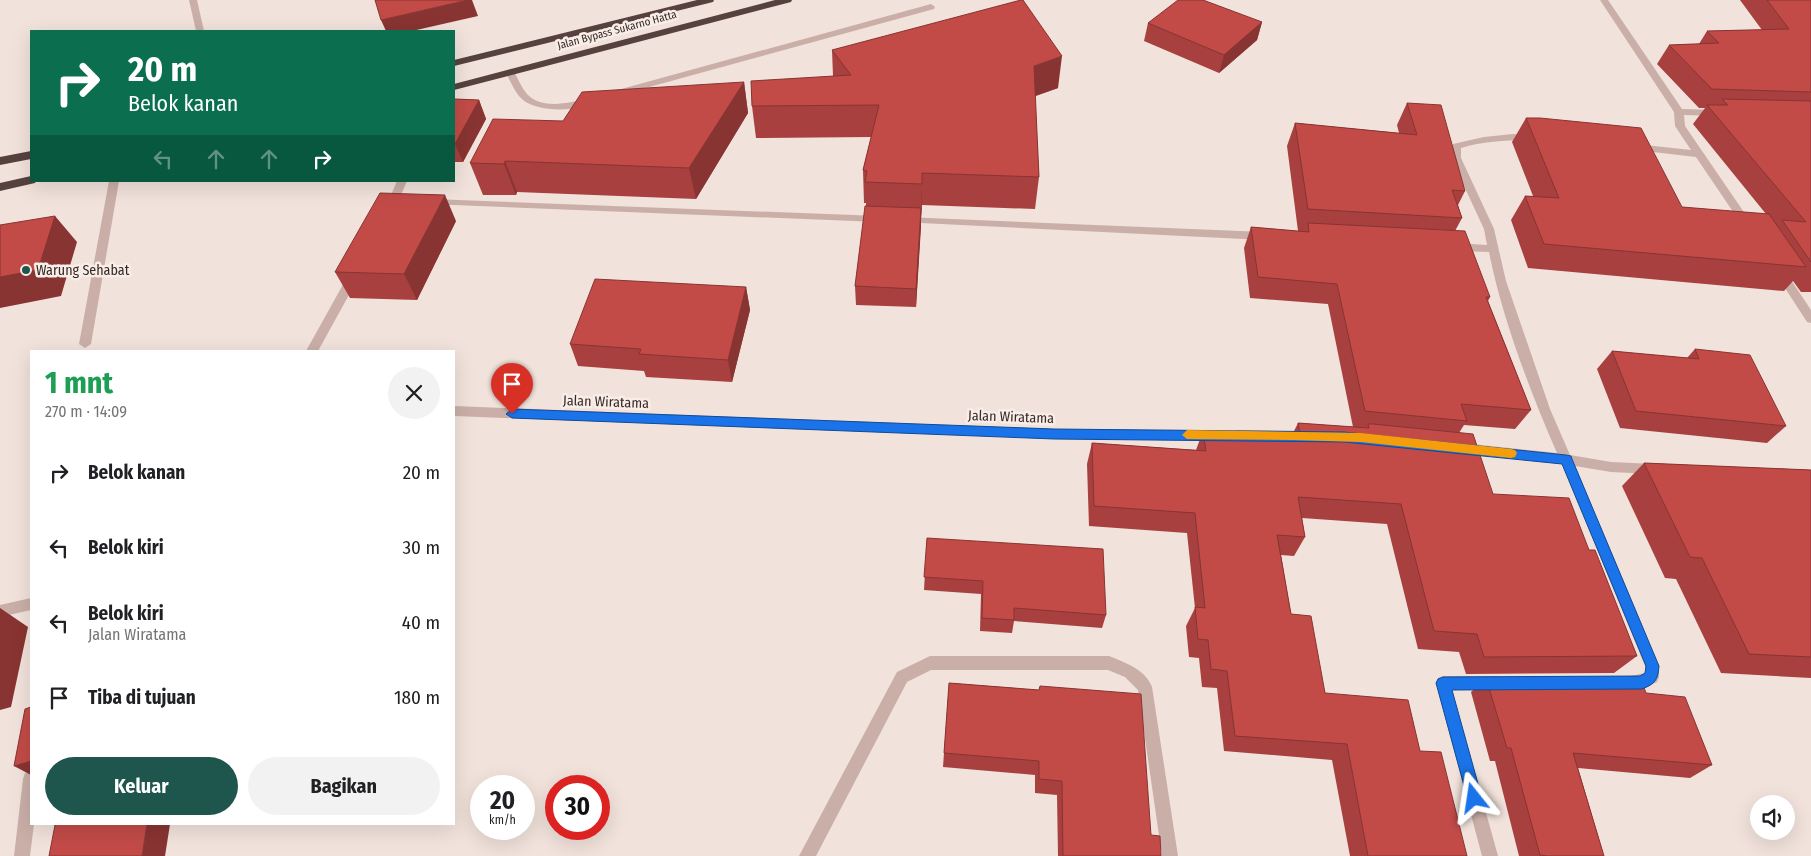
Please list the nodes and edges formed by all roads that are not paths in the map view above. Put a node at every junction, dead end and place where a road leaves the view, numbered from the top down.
1 (193, 0) edge
2 (709, 0) edge
3 (787, 0) edge
4 (1604, 0) edge
5 (930, 7) dead end
6 (200, 30) edge
7 (455, 63) edge
8 (510, 72) junction
9 (455, 87) edge
10 (1679, 112) junction
11 (1726, 113) edge
12 (1539, 137) edge
13 (1624, 146) edge
14 (1700, 154) junction
15 (30, 155) edge
16 (0, 162) edge
17 (30, 180) edge
18 (114, 182) edge
19 (402, 182) edge
20 (0, 187) edge
21 (424, 202) edge
22 (385, 217) edge
23 (1276, 236) edge
24 (1755, 236) edge
25 (1443, 246) edge
26 (1492, 249) junction
27 (1772, 261) edge
28 (358, 268) edge
29 (1811, 319) edge
30 (85, 344) dead end
31 (313, 350) edge
32 (455, 412) edge
33 (1322, 436) edge
34 (1449, 447) edge
35 (1566, 459) junction
36 (1667, 470) edge
37 (30, 604) edge
38 (0, 611) edge
39 (1512, 683) edge
40 (1612, 683) edge
41 (30, 788) edge
42 (22, 856) edge
43 (807, 856) edge
44 (1170, 856) edge
45 (1490, 856) edge

1 - 6 street
2 - 7 highway, Jalan Bypass Sukarno Hatta
3 - 8 highway, Jalan Bypass Sukarno Hatta
4 - 10 street
5 - 8 street
8 - 9 highway, Jalan Bypass Sukarno Hatta
10 - 11 street
10 - 14 street
12 - 26 street
13 - 14 street
14 - 24 street
15 - 16 highway
17 - 20 highway
18 - 30 street
19 - 22 street
21 - 23 street
25 - 26 street
26 - 35 street
27 - 29 street
28 - 31 street
32 - 33 street, Jalan Wiratama
34 - 35 street
35 - 36 street
35 - 40 street
37 - 38 street
39 - 45 street
41 - 42 street
43 - 44 street

